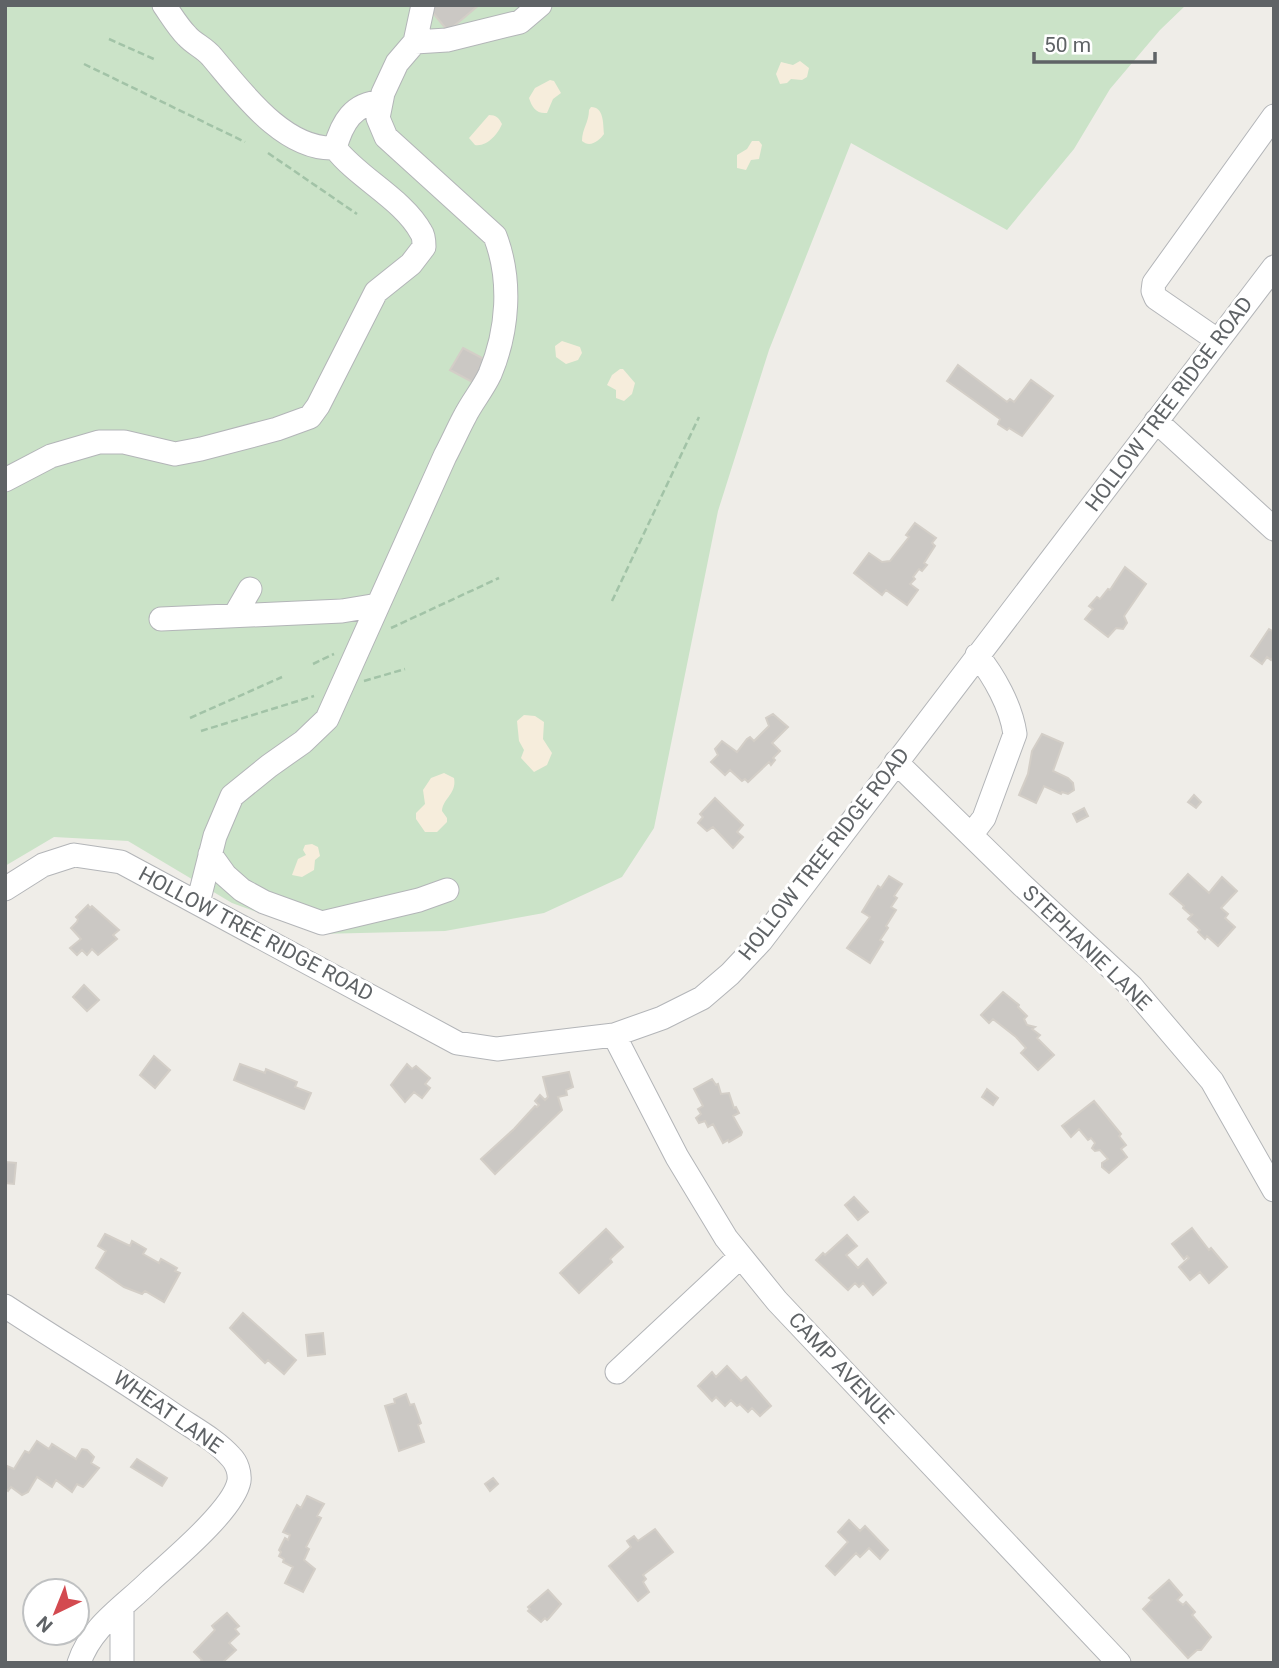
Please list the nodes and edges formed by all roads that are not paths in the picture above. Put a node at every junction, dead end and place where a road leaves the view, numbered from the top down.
1 (164, 5) edge
2 (423, 5) edge
3 (540, 5) edge
4 (415, 42) junction
5 (381, 102) junction
6 (1274, 116) edge
7 (335, 148) junction
8 (1274, 267) edge
9 (1217, 340) junction
10 (1156, 421) junction
11 (5, 480) edge
12 (1274, 529) edge
13 (250, 589) dead end
14 (378, 605) junction
15 (235, 615) junction
16 (161, 619) dead end
17 (977, 655) junction
18 (896, 762) junction
19 (971, 835) junction
20 (210, 854) junction
21 (5, 888) edge
22 (447, 890) dead end
23 (198, 903) junction
24 (614, 1035) junction
25 (1274, 1190) edge
26 (740, 1257) junction
27 (5, 1306) edge
28 (617, 1372) dead end
29 (122, 1608) junction
30 (79, 1663) edge
31 (122, 1663) edge
32 (1119, 1663) edge

1 - 7 street
2 - 4 street
3 - 4 street
4 - 5 street
5 - 7 street
5 - 14 street
6 - 9 street
7 - 11 street
8 - 9 street, HOLLOW TREE RIDGE ROAD
9 - 10 street, HOLLOW TREE RIDGE ROAD
10 - 12 street
10 - 17 street, HOLLOW TREE RIDGE ROAD
13 - 15 street
14 - 15 street
14 - 20 street
15 - 16 street
17 - 18 street, HOLLOW TREE RIDGE ROAD
17 - 19 street
18 - 19 street, STEPHANIE LANE
18 - 24 street, HOLLOW TREE RIDGE ROAD
19 - 25 street, STEPHANIE LANE
20 - 22 street
20 - 23 street
21 - 23 street, HOLLOW TREE RIDGE ROAD
23 - 24 street, HOLLOW TREE RIDGE ROAD
24 - 26 street, CAMP AVENUE
26 - 28 street
26 - 32 street, CAMP AVENUE
27 - 29 street, WHEAT LANE
29 - 30 street, WHEAT LANE
29 - 31 street

